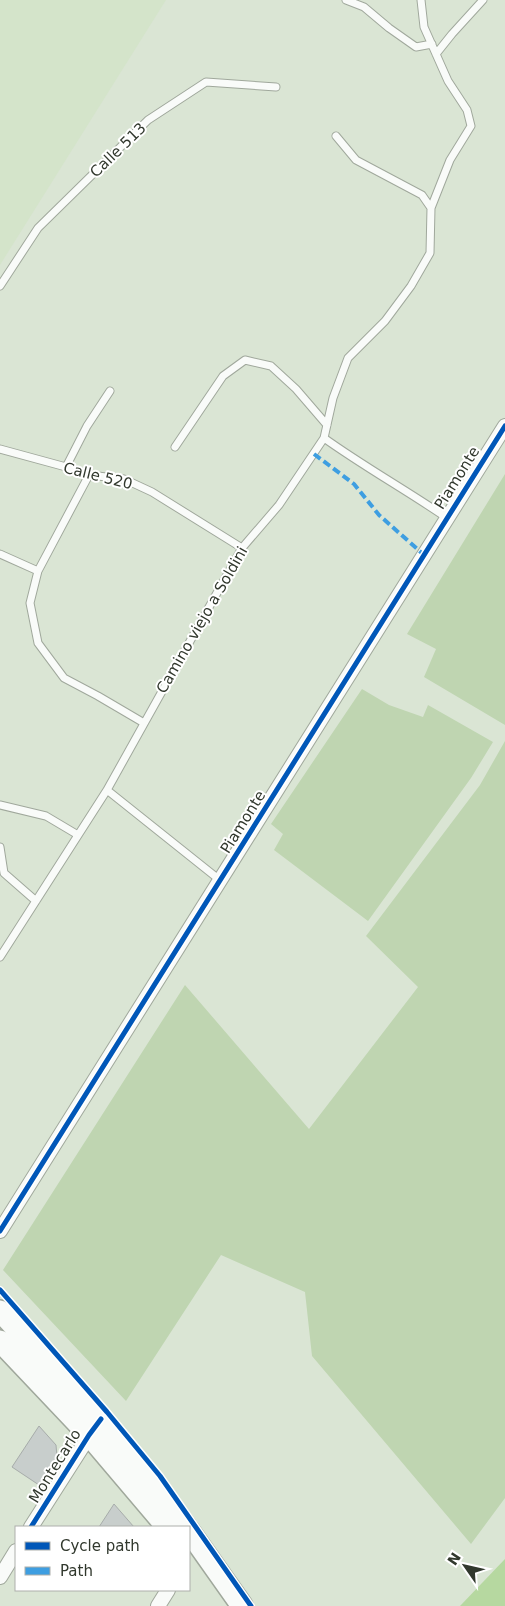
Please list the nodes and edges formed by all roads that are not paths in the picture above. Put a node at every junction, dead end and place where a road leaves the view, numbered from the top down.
1 (346, 0) edge
2 (421, 0) edge
3 (483, 0) edge
4 (432, 44) junction
5 (436, 54) junction
6 (276, 87) dead end
7 (336, 136) dead end
8 (431, 208) junction
9 (0, 286) edge
10 (110, 391) dead end
11 (327, 424) junction
12 (505, 426) edge
13 (324, 438) junction
14 (175, 447) dead end
15 (0, 450) edge
16 (66, 467) junction
17 (90, 475) junction
18 (447, 518) junction
19 (242, 548) junction
20 (0, 554) edge
21 (38, 572) junction
22 (144, 723) junction
23 (107, 790) junction
24 (0, 805) edge
25 (78, 835) junction
26 (0, 847) edge
27 (221, 881) junction
28 (36, 901) junction
29 (0, 957) edge
30 (0, 1230) edge
31 (0, 1311) edge
32 (0, 1341) edge
33 (95, 1427) junction
34 (32, 1526) edge
35 (166, 1526) edge
36 (180, 1526) edge
37 (190, 1542) edge
38 (15, 1553) edge
39 (0, 1576) edge
40 (167, 1591) edge
41 (158, 1606) edge
42 (229, 1606) edge
43 (242, 1606) edge

1 - 4 lane
2 - 4 lane
3 - 5 lane
4 - 5 lane
5 - 8 lane, Camino viejo a Soldini
6 - 9 lane, Calle 513
7 - 8 lane
8 - 11 lane, Camino viejo a Soldini
10 - 16 lane
11 - 13 lane, Camino viejo a Soldini
11 - 14 lane
12 - 18 street, Piamonte
13 - 18 lane
13 - 19 lane, Camino viejo a Soldini
15 - 16 lane, Calle 520
16 - 17 lane, Calle 520
17 - 19 lane, Calle 520
17 - 21 lane
18 - 27 street, Piamonte
19 - 22 lane, Camino viejo a Soldini
20 - 21 lane
21 - 22 lane
22 - 23 lane, Camino viejo a Soldini
23 - 25 lane, Camino viejo a Soldini
23 - 27 lane
24 - 25 lane
25 - 28 lane, Camino viejo a Soldini
26 - 28 lane
27 - 30 street, Piamonte
28 - 29 lane, Camino viejo a Soldini
31 - 33 main road
32 - 33 main road
33 - 34 street, Montecarlo
33 - 35 main road
33 - 36 main road
37 - 42 main road
37 - 43 main road
38 - 39 street
40 - 41 street

